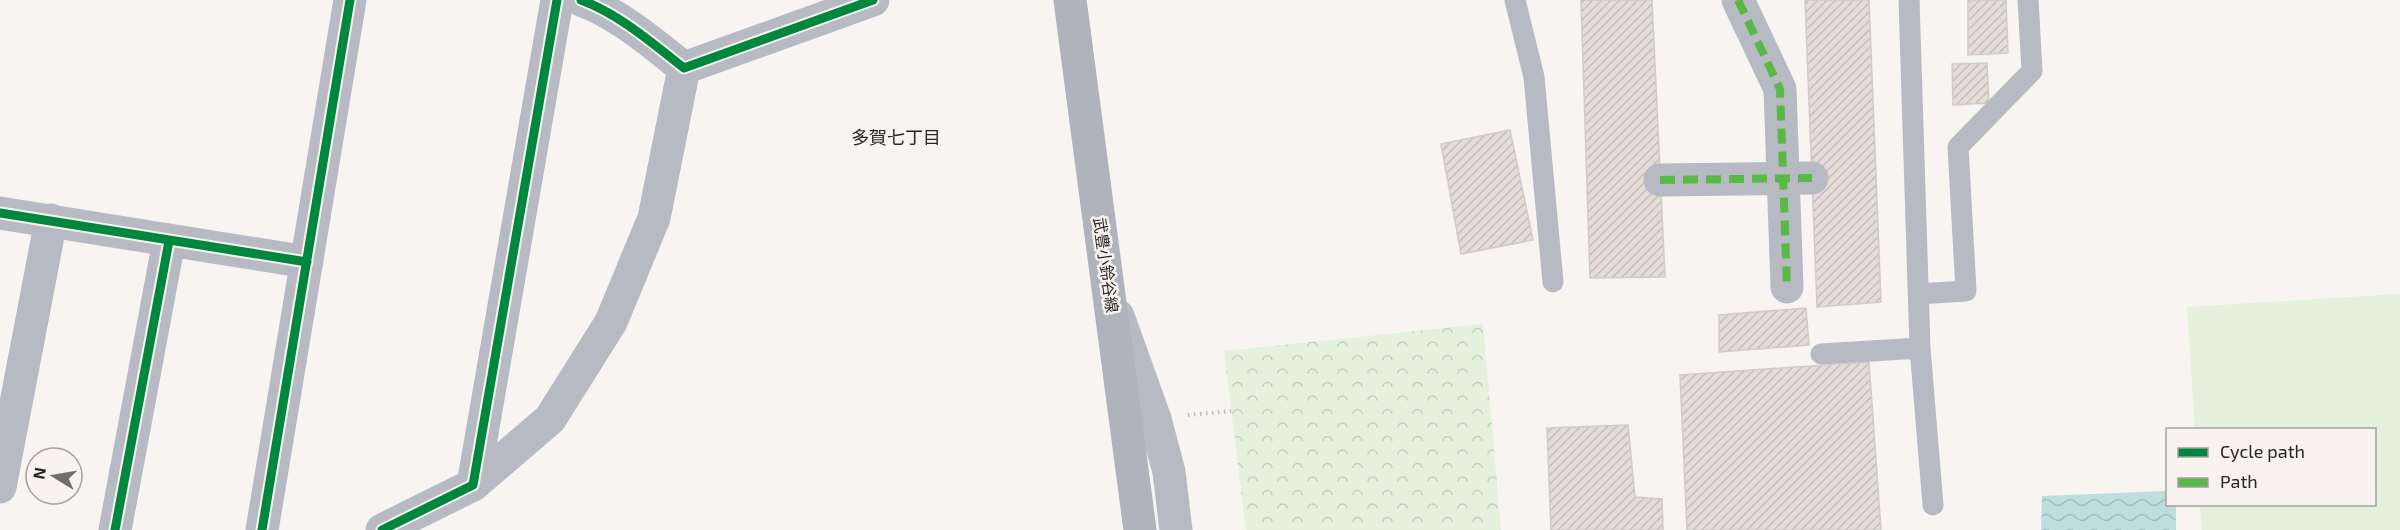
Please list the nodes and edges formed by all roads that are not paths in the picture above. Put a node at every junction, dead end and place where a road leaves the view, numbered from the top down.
1 (350, 0) edge
2 (557, 0) edge
3 (581, 0) edge
4 (873, 0) edge
5 (1070, 0) edge
6 (1515, 0) edge
7 (1738, 0) edge
8 (1909, 0) edge
9 (2028, 0) edge
10 (684, 68) junction
11 (1812, 178) dead end
12 (1660, 180) dead end
13 (0, 213) edge
14 (51, 220) junction
15 (169, 241) junction
16 (307, 262) junction
17 (1553, 282) dead end
18 (1787, 287) dead end
19 (1918, 294) junction
20 (1110, 297) junction
21 (1920, 348) junction
22 (1821, 354) dead end
23 (473, 485) junction
24 (0, 488) edge
25 (1933, 505) dead end
26 (115, 530) edge
27 (262, 530) edge
28 (382, 530) edge
29 (1140, 530) edge
30 (1176, 530) edge

1 - 16 street
2 - 23 street
3 - 10 street
4 - 10 street
5 - 20 main road, 武豊小鈴谷線
6 - 17 lane
7 - 18 street
8 - 19 lane
9 - 19 lane
10 - 23 street
11 - 12 street, bridge
13 - 14 street
14 - 15 street
14 - 24 street
15 - 16 street
15 - 26 street
16 - 27 street
19 - 21 lane
20 - 29 main road, 武豊小鈴谷線
20 - 30 street
21 - 22 lane
21 - 25 lane
23 - 28 street

